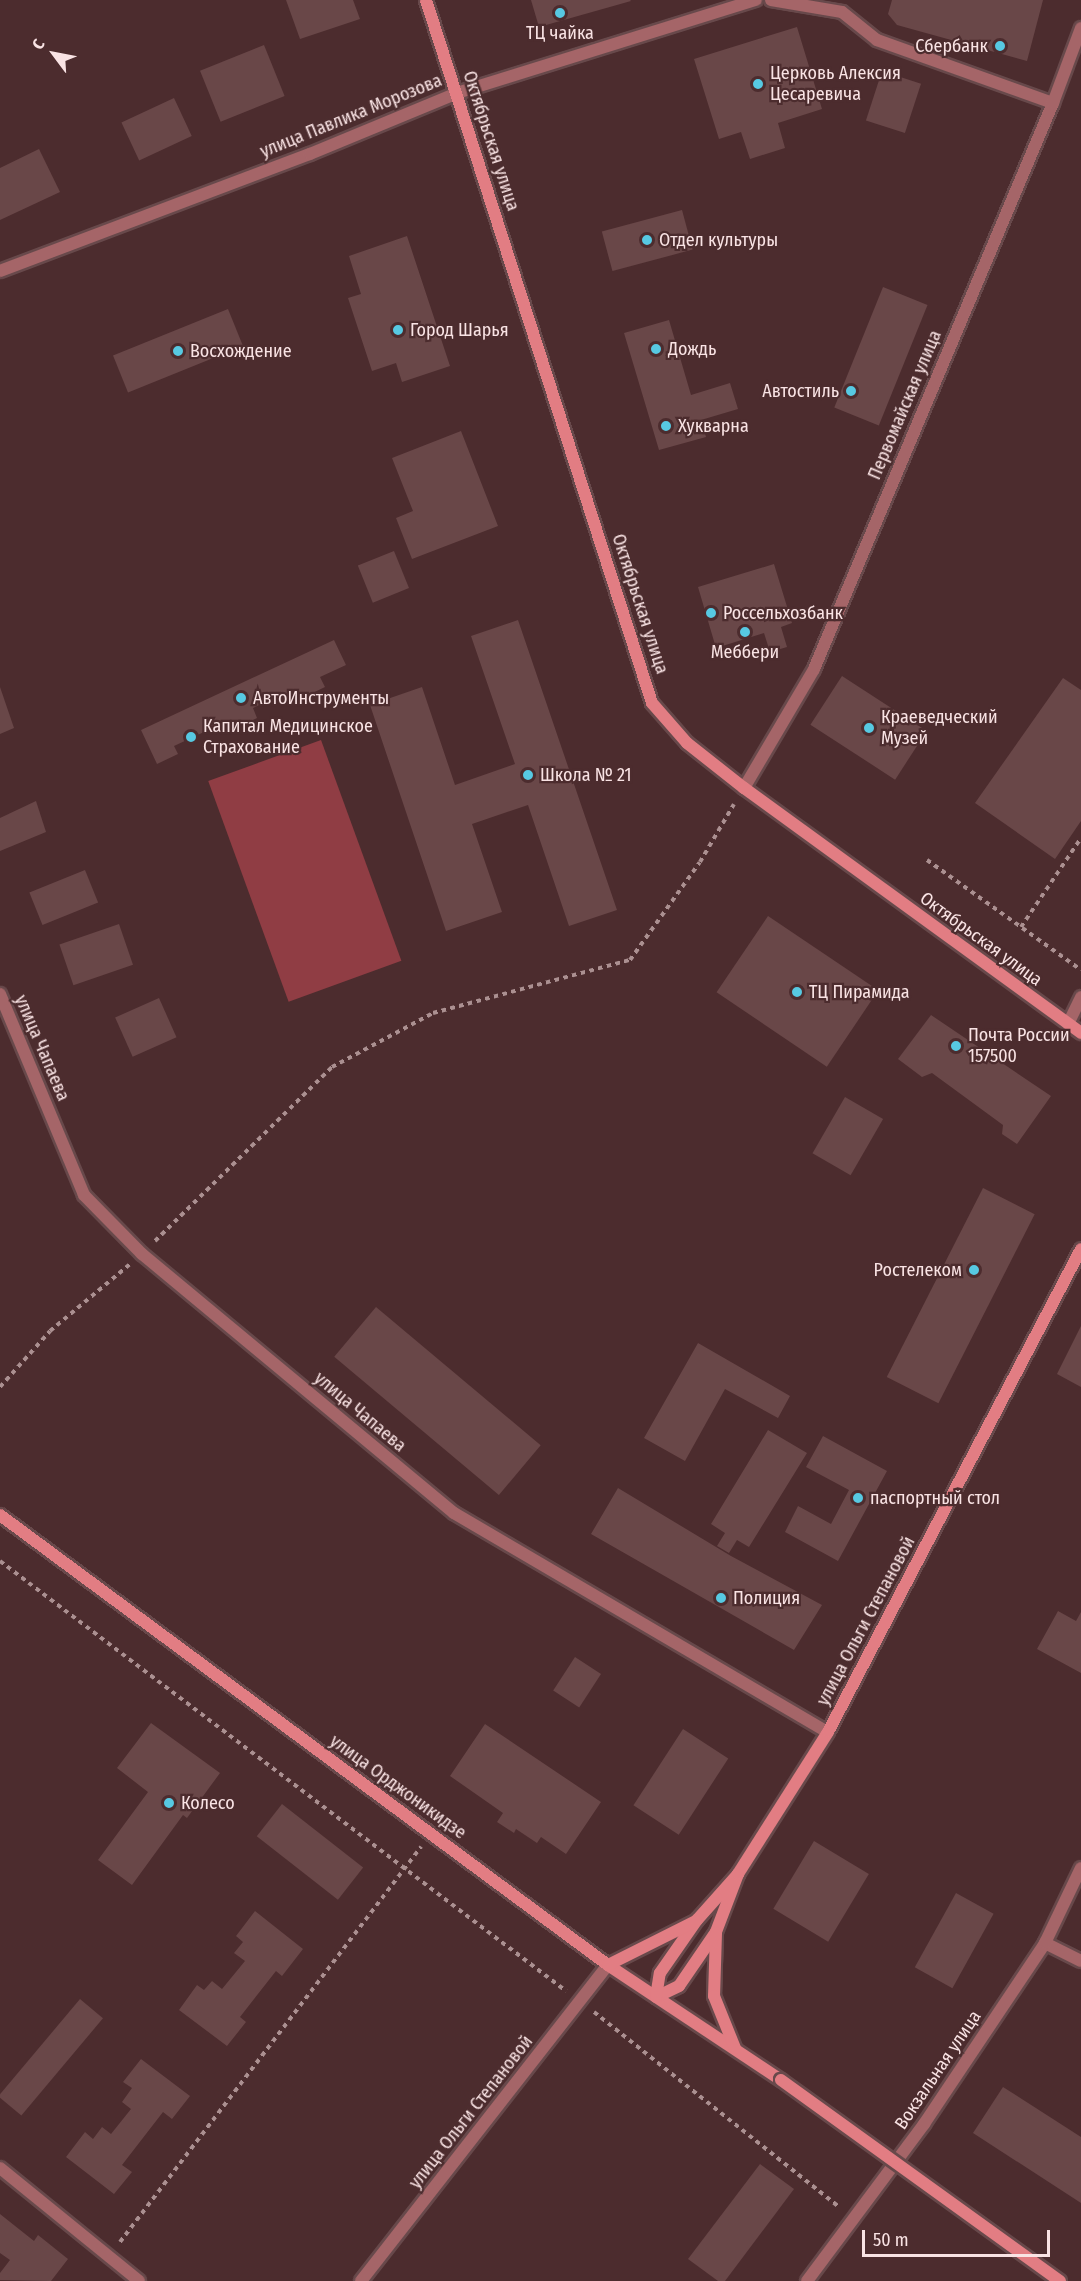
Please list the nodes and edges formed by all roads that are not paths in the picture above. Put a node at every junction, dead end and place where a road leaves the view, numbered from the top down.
1 (426, 0) edge
2 (756, 0) edge
3 (771, 0) edge
4 (843, 6) edge
5 (1081, 28) edge
6 (457, 93) junction
7 (1053, 103) junction
8 (0, 271) edge
9 (744, 788) junction
10 (0, 994) edge
11 (1081, 997) edge
12 (1068, 1024) junction
13 (1081, 1033) edge
14 (1081, 1249) edge
15 (0, 1515) edge
16 (828, 1732) junction
17 (1081, 1868) edge
18 (738, 1874) junction
19 (697, 1920) junction
20 (716, 1932) junction
21 (1045, 1943) junction
22 (1081, 1961) edge
23 (608, 1965) junction
24 (656, 1997) junction
25 (735, 2048) junction
26 (0, 2168) edge
27 (139, 2281) edge
28 (361, 2281) edge
29 (807, 2281) edge
30 (1060, 2281) edge

1 - 6 main road, Октябрьская улица
2 - 6 street, улица Павлика Морозова
3 - 4 street
4 - 7 street
5 - 7 street, Первомайская улица
6 - 8 street, улица Павлика Морозова
6 - 9 main road, Октябрьская улица
7 - 9 street, Первомайская улица
9 - 12 main road, Октябрьская улица
10 - 16 street, улица Чапаева
11 - 12 street
12 - 13 main road, Октябрьская улица
14 - 16 main road, улица Ольги Степановой
15 - 23 main road, улица Орджоникидзе
16 - 18 main road, улица Ольги Степановой
17 - 21 street, Вокзальная улица
18 - 19 main road
18 - 20 main road
19 - 23 main road
19 - 24 main road
20 - 24 main road
20 - 25 main road
21 - 22 street
21 - 29 street, Вокзальная улица
23 - 24 main road, улица Орджоникидзе
23 - 28 street, улица Ольги Степановой
24 - 25 main road, улица Орджоникидзе
25 - 30 main road, улица Орджоникидзе, bridge
26 - 27 street

